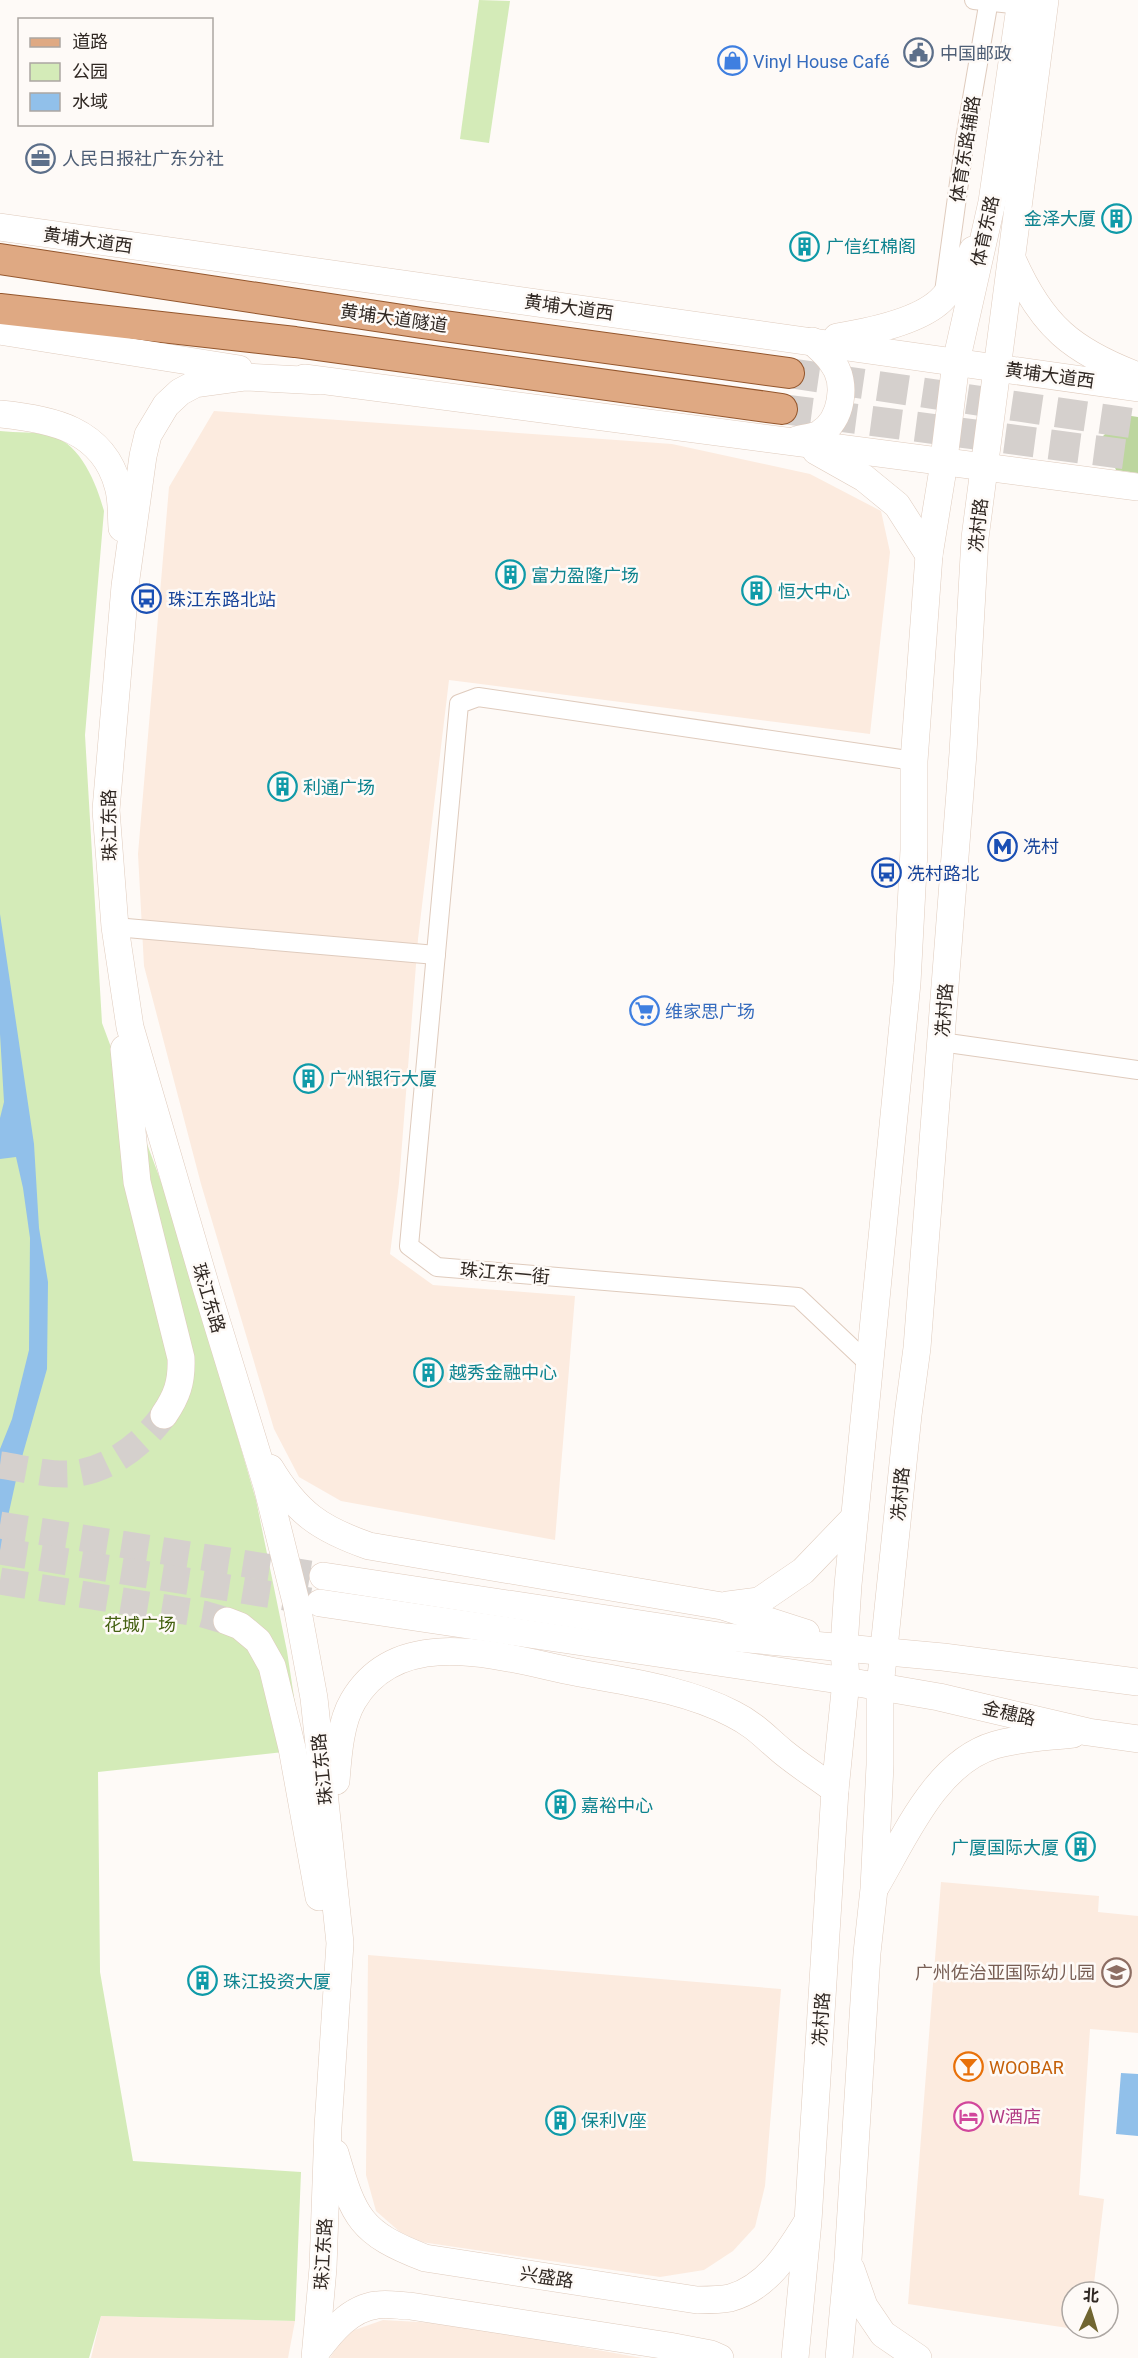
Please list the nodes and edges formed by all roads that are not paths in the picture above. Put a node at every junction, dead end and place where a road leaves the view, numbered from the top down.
1 (984, 1) edge
2 (1029, 2) edge
3 (992, 202) junction
4 (0, 227) edge
5 (0, 259) edge
6 (1013, 261) junction
7 (944, 298) junction
8 (0, 309) edge
9 (0, 331) edge
10 (812, 342) junction
11 (956, 362) junction
12 (997, 368) junction
13 (789, 373) tunnel mouth
14 (1138, 376) edge
15 (321, 381) junction
16 (1138, 388) edge
17 (782, 409) tunnel mouth
18 (0, 414) edge
19 (792, 441) junction
20 (944, 461) junction
21 (984, 467) junction
22 (1138, 487) edge
23 (929, 555) junction
24 (125, 586) junction
25 (914, 761) junction
26 (115, 927) junction
27 (436, 955) junction
28 (941, 1042) junction
29 (1138, 1070) edge
30 (871, 1366) junction
31 (164, 1415) tunnel mouth
32 (253, 1437) junction
33 (854, 1518) junction
34 (323, 1576) tunnel mouth
35 (320, 1603) tunnel mouth
36 (722, 1606) junction
37 (227, 1621) tunnel mouth
38 (844, 1647) junction
39 (885, 1651) junction
40 (846, 1681) junction
41 (1138, 1682) edge
42 (880, 1687) junction
43 (1088, 1732) junction
44 (1138, 1739) edge
45 (835, 1790) junction
46 (330, 1850) junction
47 (874, 1889) junction
48 (334, 2041) junction
49 (328, 2127) junction
50 (808, 2221) junction
51 (848, 2260) junction
52 (315, 2355) edge
53 (720, 2358) edge
54 (795, 2358) edge
55 (839, 2358) edge
56 (918, 2358) edge

1 - 2 street
1 - 7 street, 体育东路辅路
2 - 3 main road, 体育东路
2 - 6 main road, 体育东路
3 - 7 main road
3 - 11 main road, 体育东路
4 - 10 main road, 黄埔大道西
5 - 13 main road, 黄埔大道隧道
6 - 12 main road, 体育东路
6 - 14 main road
7 - 10 main road
8 - 17 main road
9 - 15 main road
10 - 11 main road, 黄埔大道西
10 - 19 main road
11 - 12 main road, 黄埔大道西
11 - 20 main road, 体育东路
12 - 16 main road, 黄埔大道西
12 - 21 main road, 冼村路
15 - 19 main road
15 - 24 main road, 珠江东路
18 - 24 main road
19 - 20 main road
19 - 23 main road
20 - 21 main road
20 - 23 main road
21 - 22 main road
21 - 28 main road, 冼村路
23 - 25 main road
24 - 26 main road, 珠江东路
25 - 27 street
25 - 30 main road
26 - 27 street
26 - 31 main road
26 - 32 main road, 珠江东路
27 - 30 street, 珠江东一街
28 - 29 street
28 - 39 main road, 冼村路
30 - 33 main road
32 - 36 main road
32 - 46 main road, 珠江东路
33 - 36 main road
33 - 38 main road
34 - 38 main road
35 - 40 main road, 金穗路
36 - 38 main road
37 - 48 main road
38 - 39 main road
38 - 40 main road, 冼村路
39 - 41 main road
39 - 42 main road, 冼村路
40 - 42 main road, 金穗路
40 - 45 main road, 冼村路
42 - 43 main road, 金穗路
42 - 47 main road
43 - 44 main road, 金穗路
43 - 47 main road
45 - 46 main road
45 - 50 main road, 冼村路
46 - 48 main road, 珠江东路
47 - 51 main road
48 - 49 main road, 珠江东路
49 - 50 main road, 兴盛路
49 - 52 main road, 珠江东路
50 - 54 main road, 冼村路
51 - 55 main road
51 - 56 main road
52 - 53 main road

